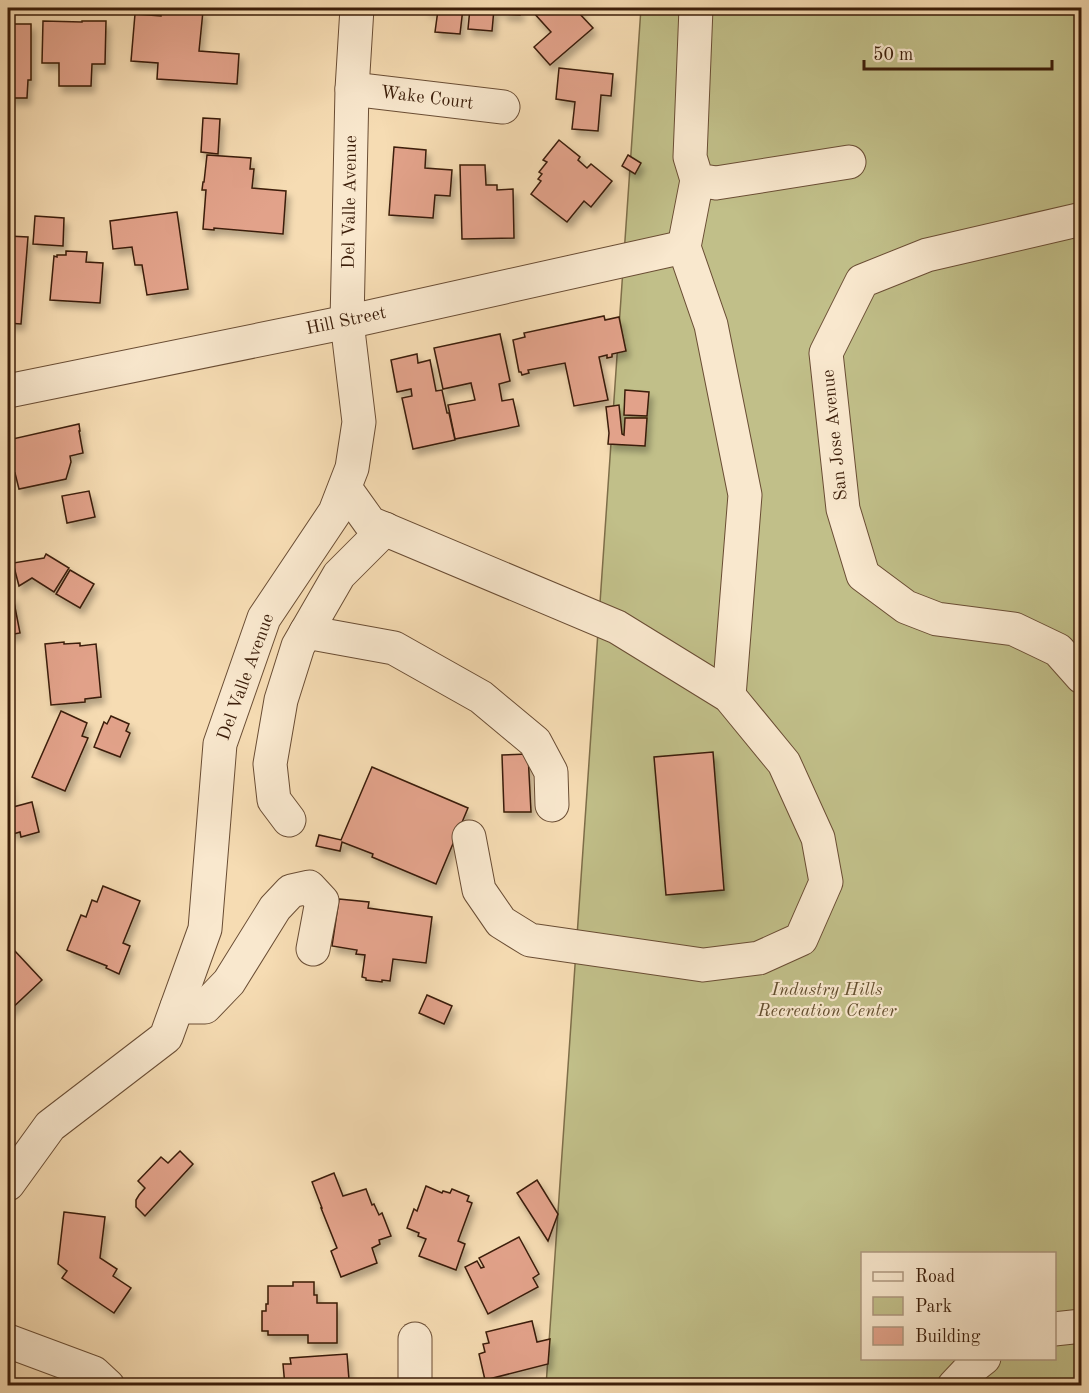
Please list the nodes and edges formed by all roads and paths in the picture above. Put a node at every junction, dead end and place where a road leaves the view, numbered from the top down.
1 (357, 8) edge
2 (696, 8) edge
3 (352, 89) junction
4 (503, 107) dead end
5 (849, 162) dead end
6 (697, 180) junction
7 (1082, 219) edge
8 (684, 247) junction
9 (347, 322) junction
10 (8, 392) edge
11 (345, 488) junction
12 (385, 529) junction
13 (306, 632) junction
14 (1082, 676) edge
15 (729, 696) junction
16 (552, 805) dead end
17 (289, 820) dead end
18 (469, 837) dead end
19 (313, 949) dead end
20 (177, 1007) junction
21 (8, 1184) edge
22 (1082, 1326) edge
23 (1056, 1329) edge
24 (415, 1338) dead end
25 (8, 1341) edge
26 (983, 1360) edge
27 (108, 1386) edge
28 (415, 1386) edge
29 (954, 1386) edge

1 - 3 street, Del Valle Avenue
2 - 6 street
3 - 4 street, Wake Court
3 - 9 street, Del Valle Avenue
5 - 6 street
6 - 8 street
7 - 14 street, San Jose Avenue
8 - 9 street, Hill Street
8 - 15 street
9 - 10 street, Hill Street
9 - 11 street, Del Valle Avenue
11 - 12 street
11 - 20 street, Del Valle Avenue
12 - 13 street
12 - 15 street
13 - 16 street
13 - 17 street
15 - 18 street
19 - 20 street
20 - 21 street, Del Valle Avenue
22 - 23 street
24 - 28 street
25 - 27 street
26 - 29 street

